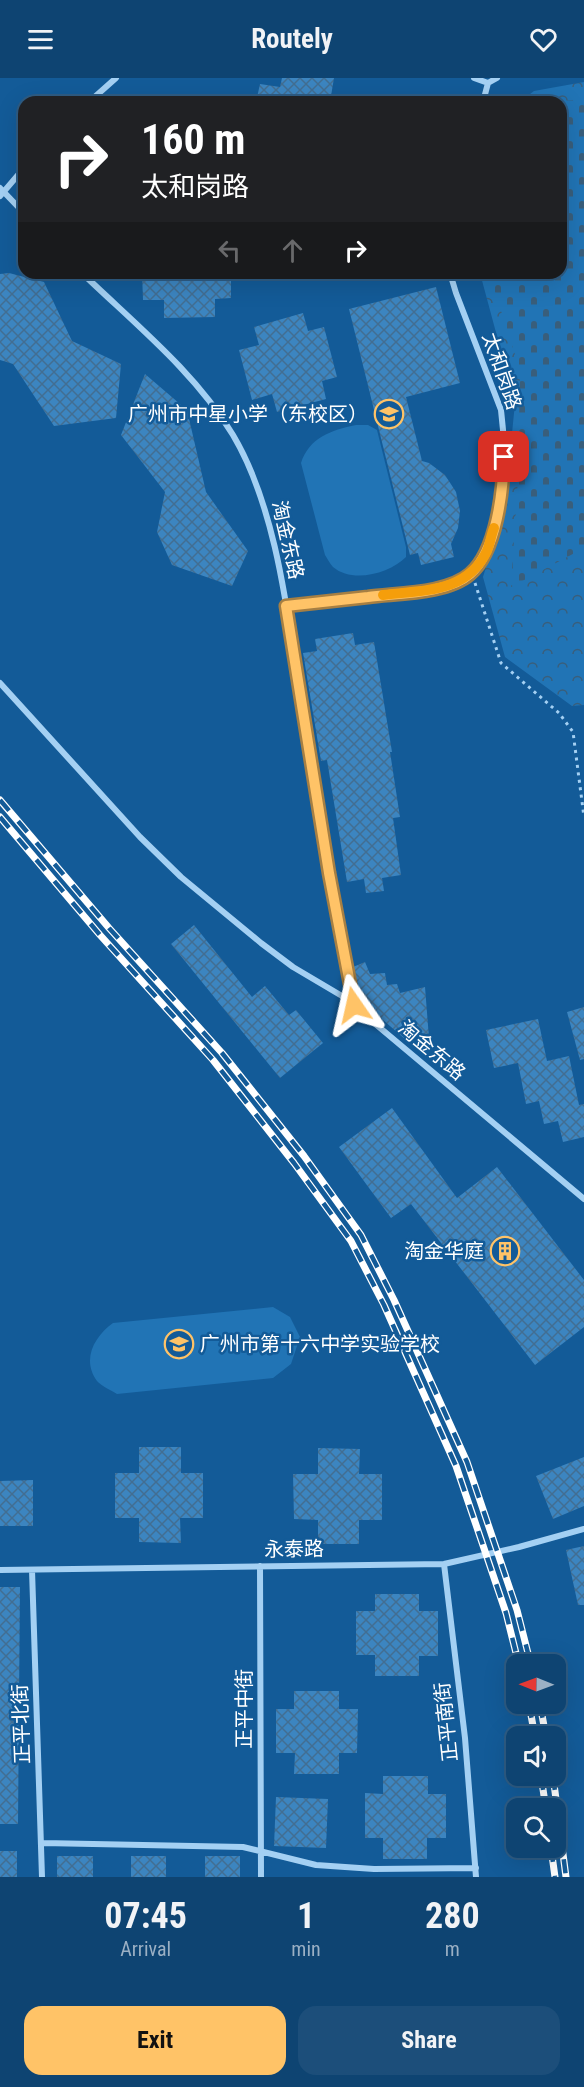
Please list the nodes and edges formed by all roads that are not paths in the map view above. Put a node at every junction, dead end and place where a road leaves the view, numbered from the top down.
1 (116, 78) edge
2 (474, 78) edge
3 (497, 78) edge
4 (488, 83) junction
5 (96, 96) edge
6 (485, 96) edge
7 (18, 174) edge
8 (1, 192) edge
9 (18, 208) edge
10 (88, 279) edge
11 (452, 279) edge
12 (286, 606) junction
13 (0, 683) edge
14 (354, 1005) junction
15 (584, 1199) edge
16 (584, 1529) edge
17 (444, 1564) junction
18 (260, 1566) junction
19 (0, 1570) edge
20 (32, 1570) junction
21 (43, 1843) junction
22 (261, 1851) junction
23 (476, 1868) junction
24 (42, 1877) edge
25 (261, 1877) edge
26 (476, 1877) edge

1 - 5 street
2 - 4 street
3 - 4 street
4 - 6 street
7 - 8 street
8 - 9 street
10 - 12 street, 淘金东路
11 - 12 street, 太和岗路
12 - 14 street, 淘金东路
13 - 14 street
14 - 15 street, 淘金东路
16 - 17 street, 永泰路
17 - 18 street, 永泰路
17 - 23 street, 正平南街
18 - 20 street, 永泰路
18 - 22 street, 正平中街
19 - 20 street, 永泰路
20 - 21 street, 正平北街
21 - 22 street
21 - 24 street, 正平北街
22 - 23 street
22 - 25 street, 正平中街
23 - 26 street, 正平南街

